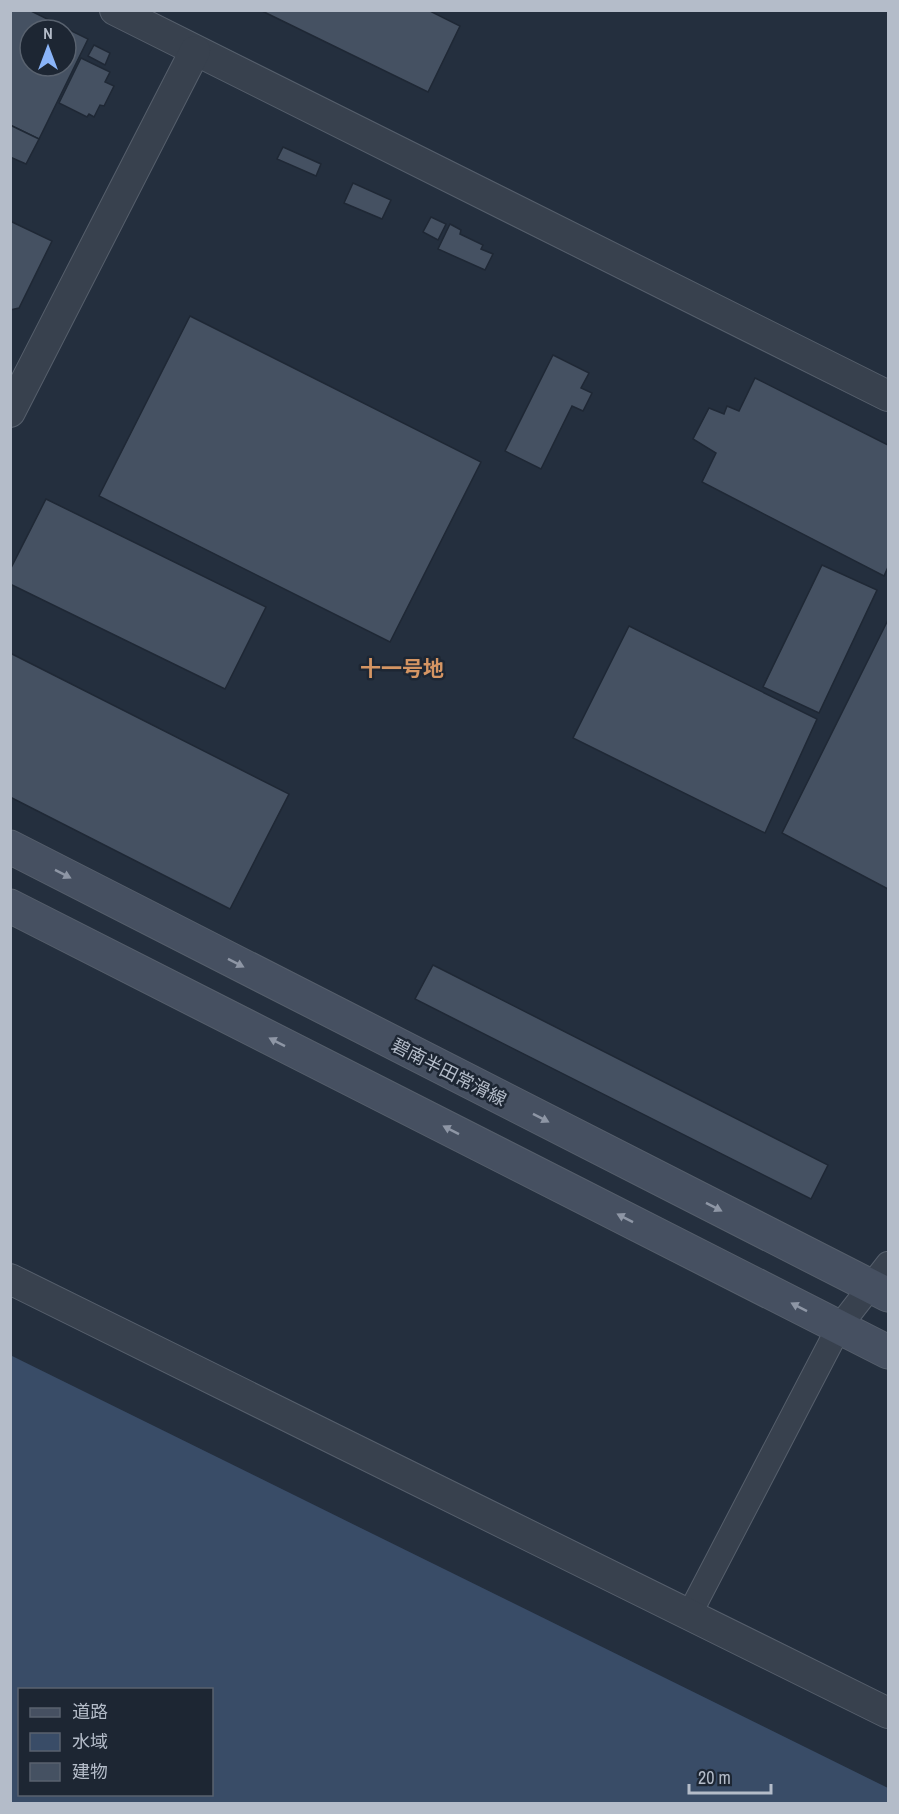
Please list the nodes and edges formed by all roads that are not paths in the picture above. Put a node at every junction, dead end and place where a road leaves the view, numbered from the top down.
1 (115, 10) edge
2 (195, 51) junction
3 (888, 396) edge
4 (14, 398) edge
5 (10, 847) edge
6 (10, 906) edge
7 (10, 1279) edge
8 (882, 1282) edge
9 (839, 1327) junction
10 (888, 1352) edge
11 (689, 1615) junction
12 (888, 1713) edge

1 - 2 street
2 - 3 street
2 - 4 street
5 -> 8 main road, 碧南半田常滑線
9 -> 6 main road
7 - 11 street
8 - 9 street
9 - 10 main road
9 - 11 street
11 - 12 street

